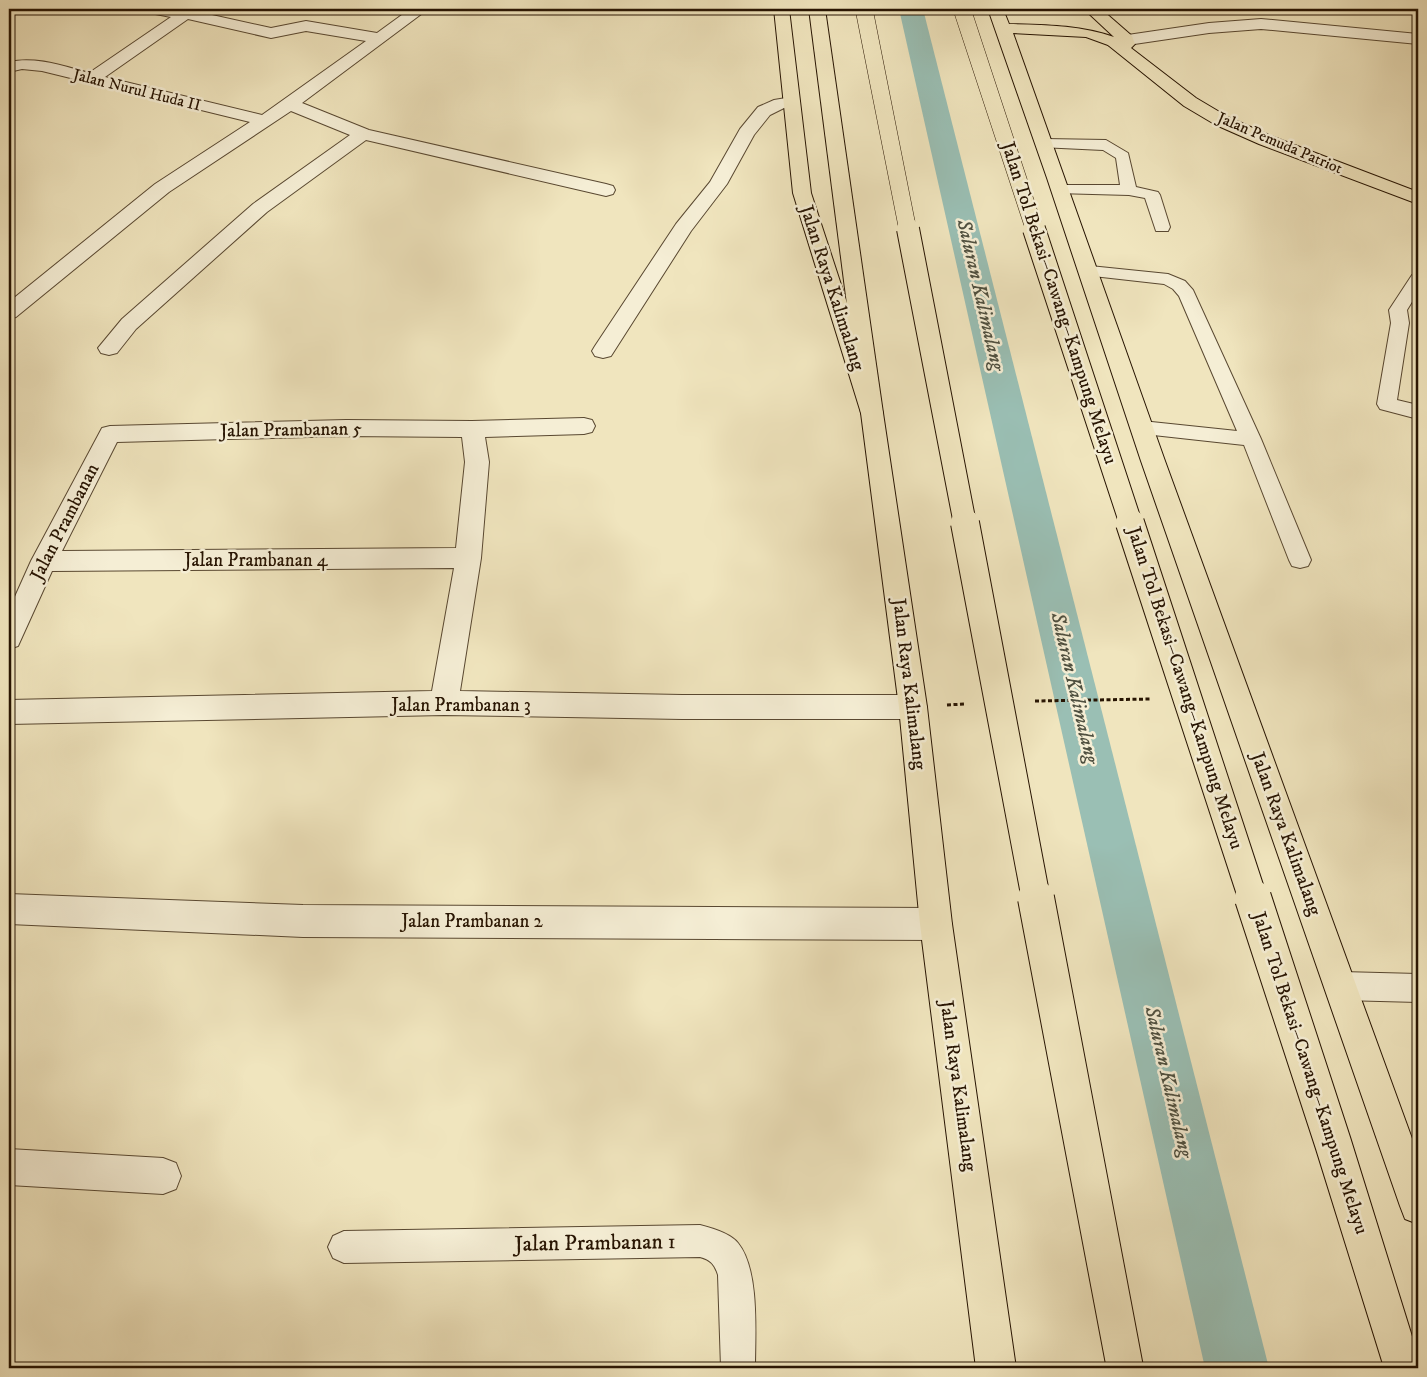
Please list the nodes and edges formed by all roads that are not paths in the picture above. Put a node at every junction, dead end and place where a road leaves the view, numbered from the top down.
1 (150, 9) edge
2 (419, 9) edge
3 (781, 9) edge
4 (817, 9) edge
5 (864, 9) edge
6 (962, 9) edge
7 (1092, 9) edge
8 (185, 14) junction
9 (999, 18) edge
10 (379, 38) junction
11 (1418, 39) edge
12 (1123, 44) junction
13 (9, 67) edge
14 (91, 79) junction
15 (792, 102) junction
16 (290, 104) junction
17 (265, 121) junction
18 (363, 134) junction
19 (1045, 144) junction
20 (606, 190) dead end
21 (1062, 190) junction
22 (1129, 190) junction
23 (1418, 198) edge
24 (1162, 227) dead end
25 (1090, 270) junction
26 (1418, 280) edge
27 (9, 312) edge
28 (109, 348) dead end
29 (603, 351) dead end
30 (1418, 412) edge
31 (872, 413) junction
32 (584, 426) dead end
33 (1142, 428) junction
34 (472, 429) junction
35 (110, 434) joint
36 (1251, 439) junction
37 (468, 558) junction
38 (1300, 560) dead end
39 (44, 561) junction
40 (9, 638) edge
41 (444, 703) junction
42 (913, 708) junction
43 (9, 712) edge
44 (9, 909) edge
45 (936, 924) junction
46 (1342, 986) junction
47 (1418, 988) edge
48 (9, 1167) edge
49 (163, 1176) dead end
50 (1418, 1206) edge
51 (344, 1246) dead end
52 (738, 1368) edge
53 (996, 1368) edge
54 (1126, 1368) edge
55 (1403, 1368) edge

1 - 8 street
2 - 10 street
3 - 15 main road, Jalan Raya Kalimalang
4 - 31 main road
5 - 54 main road, bridge
6 - 55 main road, Jalan Tol Bekasi–Cawang–Kampung Melayu, bridge
7 - 12 main road, Jalan Pemuda Patriot
8 - 10 street
8 - 14 street
9 - 12 main road, Jalan Pemuda Patriot
9 - 19 main road, Jalan Raya Kalimalang
10 - 16 street
11 - 12 street
12 - 23 main road, Jalan Pemuda Patriot
13 - 14 street, Jalan Nurul Huda II
14 - 17 street, Jalan Nurul Huda II
15 - 29 street
15 - 31 main road, Jalan Raya Kalimalang
16 - 17 street
16 - 18 street
17 - 27 street
18 - 20 street
18 - 28 street
19 - 21 main road, Jalan Raya Kalimalang
19 - 22 lane
21 - 22 lane
21 - 25 main road, Jalan Raya Kalimalang
22 - 24 lane
25 - 33 main road, Jalan Raya Kalimalang
25 - 36 lane
26 - 30 lane
31 - 42 main road, Jalan Raya Kalimalang
32 - 34 street, Jalan Prambanan 5
33 - 36 lane
33 - 46 main road, Jalan Raya Kalimalang
34 - 35 street, Jalan Prambanan 5
34 - 37 street
35 - 39 street, Jalan Prambanan
36 - 38 lane
37 - 39 street, Jalan Prambanan 4
37 - 41 street
39 - 40 street, Jalan Prambanan
41 - 42 street, Jalan Prambanan 3
41 - 43 street, Jalan Prambanan 3
42 - 45 main road, Jalan Raya Kalimalang
44 - 45 street, Jalan Prambanan 2
45 - 53 main road, Jalan Raya Kalimalang
46 - 47 lane
46 - 50 main road, Jalan Raya Kalimalang
48 - 49 street
51 - 52 lane, Jalan Prambanan 1

